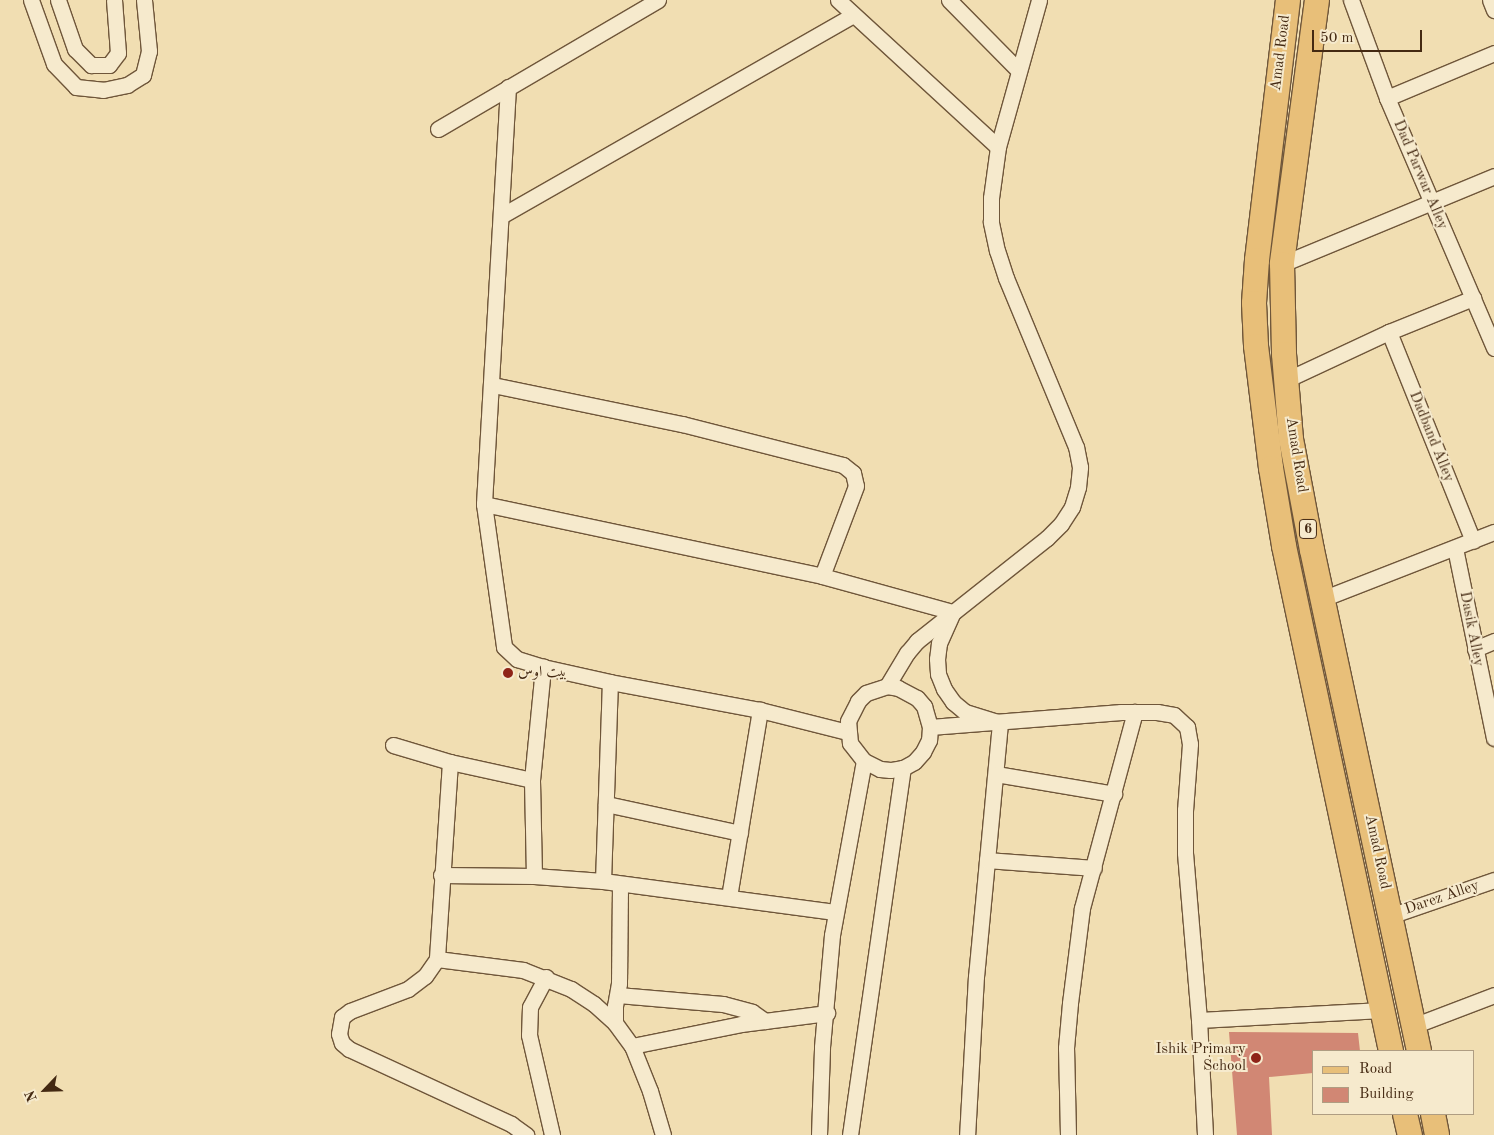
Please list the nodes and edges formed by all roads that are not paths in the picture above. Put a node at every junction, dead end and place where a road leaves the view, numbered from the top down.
1 (31, 0) edge
2 (58, 0) edge
3 (114, 0) edge
4 (144, 0) edge
5 (658, 0) edge
6 (838, 0) edge
7 (949, 0) edge
8 (1288, 0) edge
9 (1317, 0) edge
10 (1351, 0) edge
11 (1490, 0) edge
12 (1034, 3) edge
13 (1494, 10) edge
14 (853, 15) junction
15 (1494, 53) edge
16 (1018, 70) junction
17 (508, 87) junction
18 (1387, 98) junction
19 (438, 129) dead end
20 (998, 148) junction
21 (1494, 176) edge
22 (1432, 202) junction
23 (501, 216) junction
24 (1282, 264) junction
25 (1472, 298) junction
26 (1389, 332) junction
27 (1494, 348) edge
28 (1286, 380) junction
29 (493, 385) junction
30 (484, 504) junction
31 (1494, 532) edge
32 (1473, 541) junction
33 (1455, 548) junction
34 (822, 576) junction
35 (1322, 599) junction
36 (953, 612) junction
37 (1494, 641) edge
38 (1475, 649) junction
39 (543, 667) junction
40 (610, 682) junction
41 (887, 686) junction
42 (760, 710) junction
43 (1135, 712) junction
44 (1000, 723) junction
45 (930, 727) junction
46 (847, 732) junction
47 (1494, 738) edge
48 (394, 745) dead end
49 (864, 761) junction
50 (450, 762) junction
51 (903, 768) junction
52 (996, 774) junction
53 (1360, 774) junction
54 (532, 780) junction
55 (1334, 780) junction
56 (1114, 794) junction
57 (606, 804) junction
58 (1370, 821) junction
59 (1343, 826) junction
60 (740, 834) junction
61 (987, 860) junction
62 (1094, 868) junction
63 (441, 875) junction
64 (534, 876) junction
65 (1494, 880) edge
66 (603, 881) junction
67 (620, 885) junction
68 (729, 897) junction
69 (835, 912) junction
70 (1390, 916) junction
71 (437, 959) junction
72 (546, 977) junction
73 (618, 995) junction
74 (1494, 995) edge
75 (1382, 1010) junction
76 (827, 1013) junction
77 (1199, 1020) junction
78 (765, 1021) junction
79 (615, 1022) junction
80 (1413, 1026) junction
81 (632, 1046) junction
82 (1391, 1050) edge
83 (1419, 1050) edge
84 (1405, 1115) edge
85 (1432, 1115) edge
86 (526, 1135) edge
87 (552, 1135) edge
88 (662, 1135) edge
89 (819, 1135) edge
90 (850, 1135) edge
91 (967, 1135) edge
92 (1068, 1135) edge
93 (1205, 1135) edge
94 (1410, 1135) edge
95 (1437, 1135) edge

1 - 4 street
2 - 3 street
5 - 17 street
6 - 14 street
7 - 16 street
8 - 55 main road, Amad Road / 6
9 - 24 main road, Amad Road / 6
10 - 18 street, Dad Parwar Alley
11 - 13 street
12 - 16 street
14 - 20 street
14 - 23 street
15 - 18 street
16 - 20 street
17 - 19 street
17 - 23 street
18 - 22 street, Dad Parwar Alley
20 - 36 street
21 - 22 street
22 - 24 street
22 - 25 street, Dad Parwar Alley
23 - 29 street
24 - 28 main road, Amad Road / 6
25 - 26 street
25 - 27 street, Dad Parwar Alley
26 - 28 street
26 - 32 street, Dadband Alley
28 - 35 main road, Amad Road / 6
29 - 30 street
29 - 34 street
30 - 34 street
30 - 39 street
31 - 32 street
32 - 33 street
33 - 35 street
33 - 38 street, Dasik Alley
34 - 36 street
35 - 53 main road, Amad Road / 6
36 - 41 street
36 - 44 street
37 - 38 street
38 - 47 street, Dasik Alley
39 - 40 street
39 - 54 street
40 - 42 street
40 - 57 street
41 - 45 street
41 - 46 street
42 - 46 street
42 - 60 street
43 - 44 street
43 - 56 street
43 - 77 street
44 - 45 street
44 - 52 street
45 - 51 street
46 - 49 street
48 - 50 street
49 - 51 street
49 - 69 street
50 - 54 street
50 - 63 street
51 - 90 street
52 - 56 street
52 - 61 street
53 - 55 main road
53 - 58 main road, Amad Road / 6
54 - 64 street
55 - 59 main road, Amad Road / 6
56 - 62 street
57 - 60 street
57 - 66 street
58 - 59 main road
58 - 70 main road, Amad Road / 6
59 - 75 main road, Amad Road / 6
60 - 68 street
61 - 62 street
61 - 91 street
62 - 92 street
63 - 64 street
63 - 71 street
64 - 66 street
65 - 70 street, Darez Alley
66 - 67 street
67 - 68 street
67 - 73 street
68 - 69 street
69 - 76 street
70 - 80 main road, Amad Road / 6
71 - 72 street
71 - 86 street
72 - 79 street
72 - 87 street
73 - 78 street
73 - 79 street
74 - 80 street
75 - 77 street
75 - 82 main road, Amad Road / 6
76 - 78 street
76 - 89 street
77 - 93 street
78 - 81 street
79 - 81 street
80 - 83 main road, Amad Road / 6
81 - 88 street
84 - 94 main road
85 - 95 main road

